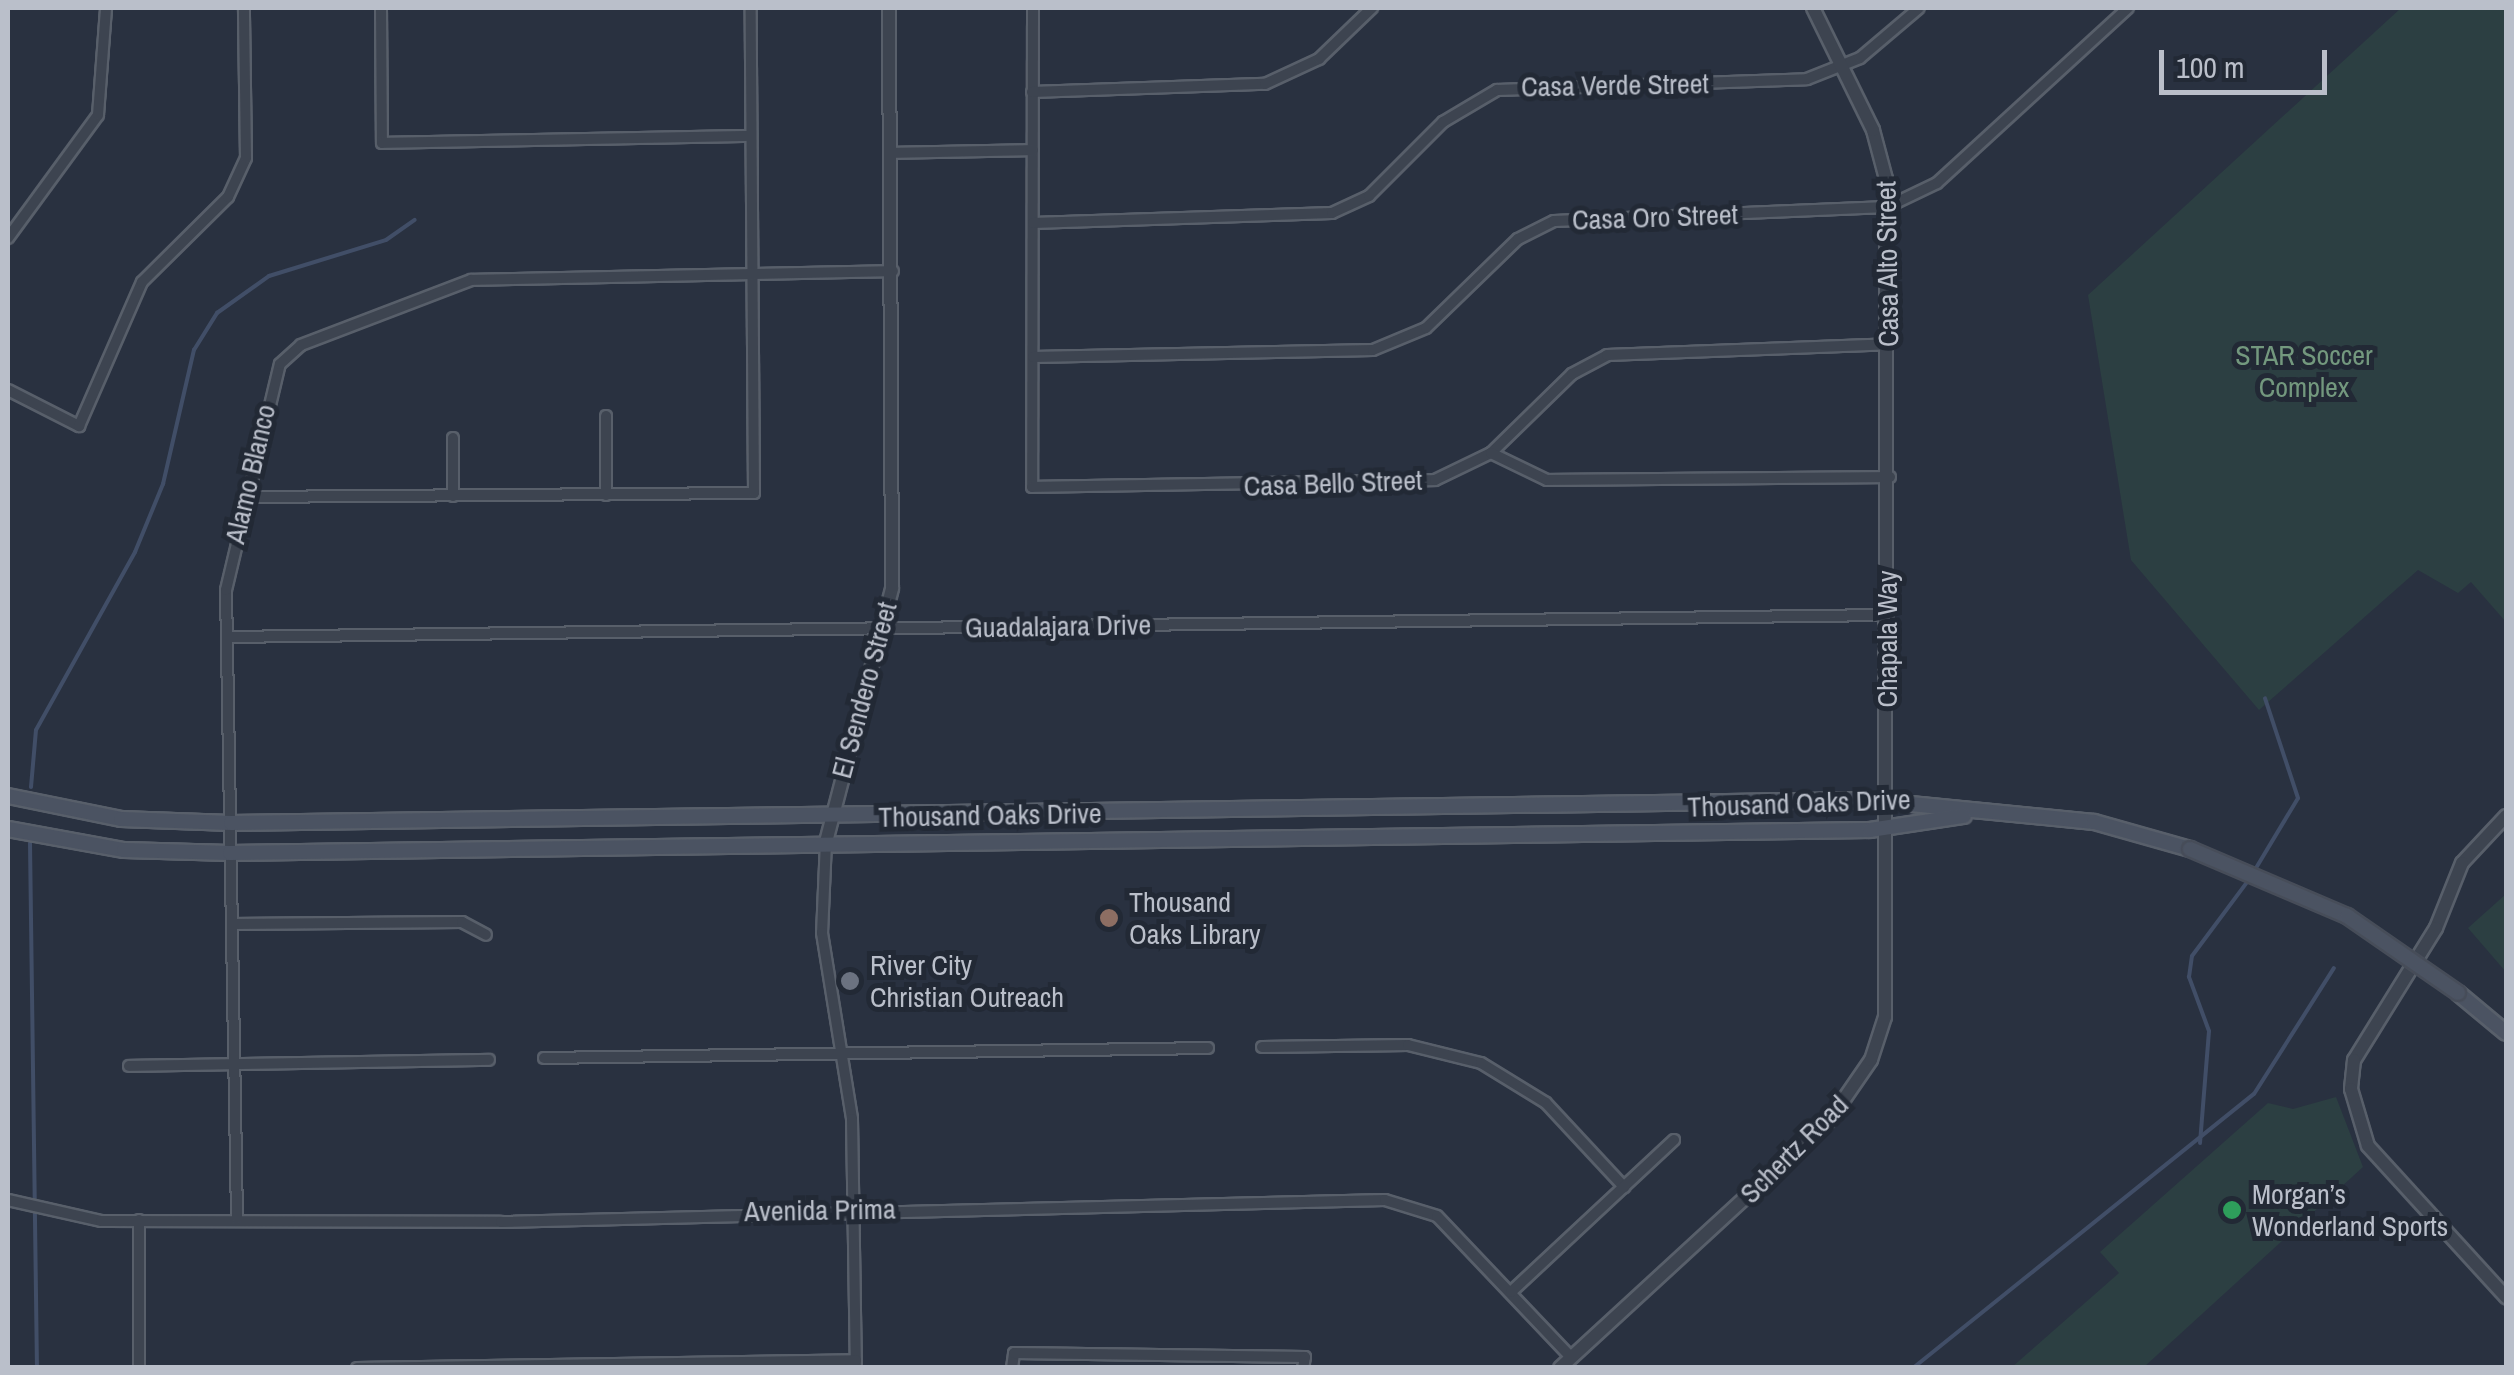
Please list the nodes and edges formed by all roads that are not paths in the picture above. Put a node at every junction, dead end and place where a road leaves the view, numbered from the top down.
1 (106, 8) edge
2 (244, 8) edge
3 (381, 8) edge
4 (751, 8) edge
5 (889, 8) edge
6 (1033, 8) edge
7 (1372, 8) edge
8 (1813, 8) edge
9 (1919, 8) edge
10 (2128, 8) edge
11 (1842, 67) junction
12 (1032, 92) junction
13 (751, 136) junction
14 (1033, 150) junction
15 (891, 153) junction
16 (1887, 208) junction
17 (1033, 223) junction
18 (8, 238) edge
19 (893, 271) junction
20 (750, 274) junction
21 (1889, 344) junction
22 (1033, 356) junction
23 (8, 390) edge
24 (606, 416) dead end
25 (453, 438) dead end
26 (1490, 453) junction
27 (1890, 477) junction
28 (606, 495) junction
29 (453, 496) junction
30 (245, 497) junction
31 (1888, 614) junction
32 (885, 628) junction
33 (227, 637) junction
34 (8, 796) edge
35 (1886, 801) junction
36 (830, 813) junction
37 (1974, 814) junction
38 (2506, 816) edge
39 (231, 823) junction
40 (8, 829) edge
41 (1887, 830) junction
42 (826, 842) junction
43 (230, 853) junction
44 (232, 924) junction
45 (486, 936) dead end
46 (2506, 1033) edge
47 (1262, 1047) dead end
48 (1208, 1048) dead end
49 (844, 1054) junction
50 (544, 1058) dead end
51 (489, 1060) dead end
52 (234, 1064) junction
53 (129, 1066) dead end
54 (1674, 1140) dead end
55 (1624, 1187) junction
56 (8, 1200) edge
57 (854, 1209) junction
58 (237, 1219) junction
59 (139, 1220) junction
60 (2482, 1275) junction
61 (2506, 1278) edge
62 (1511, 1292) junction
63 (2506, 1296) edge
64 (1304, 1362) edge
65 (1566, 1362) edge
66 (1158, 1363) edge
67 (856, 1364) edge
68 (139, 1368) edge
69 (356, 1368) edge
70 (1012, 1368) edge

1 - 18 street
2 - 23 street
3 - 13 street
4 - 13 street
5 - 15 street, El Sendero Street
6 - 12 street
7 - 12 street
8 - 11 street, Casa Alto Street
9 - 11 street, Casa Verde Street
10 - 16 street, Casa Oro Street
11 - 16 street, Casa Alto Street
11 - 17 street, Casa Verde Street
12 - 14 street
13 - 20 street
14 - 15 street
14 - 17 street
15 - 19 street, El Sendero Street
16 - 21 street, Casa Alto Street
16 - 22 street, Casa Oro Street
17 - 22 street
19 - 20 street, Alamo Blanco
19 - 32 street, El Sendero Street
20 - 28 street
20 - 30 street, Alamo Blanco
21 - 26 street, Casa Bello Street
21 - 27 street, Casa Alto Street
22 - 26 street, Casa Bello Street
24 - 28 street
25 - 29 street
26 - 27 street
27 - 31 street, Chapala Way
28 - 29 street
29 - 30 street
30 - 33 street, Alamo Blanco
31 - 32 street, Guadalajara Drive
31 - 35 street, Chapala Way
32 - 33 street, Guadalajara Drive
32 - 36 street, El Sendero Street
33 - 39 street, Alamo Blanco
34 - 39 main road, Thousand Oaks Drive
35 - 36 main road, Thousand Oaks Drive
35 - 37 main road, Thousand Oaks Drive
35 - 41 street, Schertz Road
36 - 39 main road, Thousand Oaks Drive
36 - 42 street, El Sendero Street
37 - 41 main road, Thousand Oaks Drive
37 - 46 main road, Thousand Oaks Drive, bridge
38 - 60 street
39 - 43 street, Alamo Blanco
40 - 43 main road, Thousand Oaks Drive
41 - 42 main road, Thousand Oaks Drive
41 - 65 street, Schertz Road
42 - 43 main road, Thousand Oaks Drive
42 - 49 street, El Sendero Street
43 - 44 street, Alamo Blanco
44 - 45 street
44 - 52 street, Alamo Blanco
47 - 55 street
48 - 49 street
49 - 50 street
49 - 57 street, El Sendero Street
51 - 52 street
52 - 53 street
52 - 58 street, Alamo Blanco
54 - 55 street
55 - 62 street
56 - 59 street, Avenida Prima
57 - 58 street, Avenida Prima
57 - 62 street, Avenida Prima
57 - 67 street, El Sendero Street
58 - 59 street, Avenida Prima
59 - 68 street
60 - 61 street
60 - 63 street
62 - 65 street, Avenida Prima
64 - 66 street
66 - 70 street
67 - 69 street

